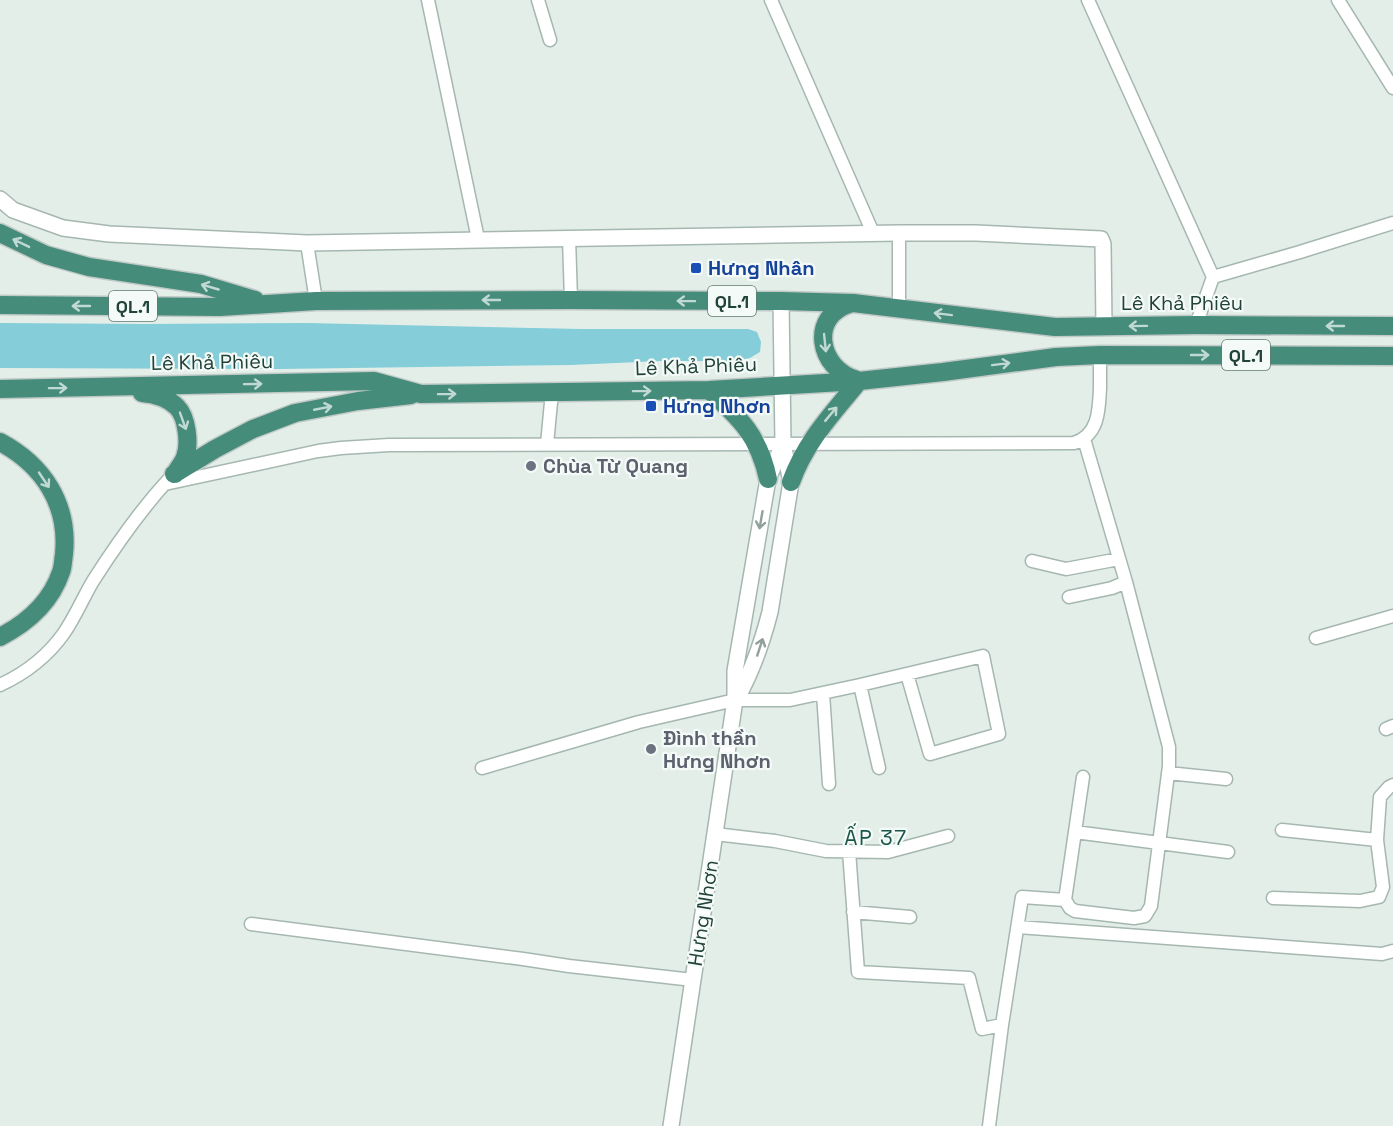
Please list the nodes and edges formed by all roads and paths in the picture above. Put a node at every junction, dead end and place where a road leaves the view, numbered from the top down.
1 (428, 0) edge
2 (538, 0) edge
3 (771, 0) edge
4 (1088, 0) edge
5 (1338, 0) edge
6 (550, 40) dead end
7 (1393, 88) edge
8 (0, 199) edge
9 (1393, 223) edge
10 (0, 233) edge
11 (873, 233) junction
12 (899, 233) junction
13 (569, 238) junction
14 (478, 239) junction
15 (307, 243) junction
16 (1213, 277) junction
17 (571, 300) junction
18 (316, 301) junction
19 (781, 302) junction
20 (266, 303) junction
21 (852, 303) junction
22 (0, 305) edge
23 (899, 309) junction
24 (1196, 325) junction
25 (1104, 326) junction
26 (1393, 326) edge
27 (1100, 355) junction
28 (1393, 356) edge
29 (859, 381) junction
30 (783, 385) junction
31 (95, 387) junction
32 (0, 389) edge
33 (709, 390) junction
34 (552, 392) junction
35 (421, 394) junction
36 (1084, 439) junction
37 (0, 442) edge
38 (547, 444) junction
39 (757, 444) junction
40 (783, 444) junction
41 (808, 444) junction
42 (170, 479) junction
43 (768, 479) junction
44 (791, 482) junction
45 (1119, 559) junction
46 (1032, 561) dead end
47 (1126, 582) junction
48 (1069, 597) dead end
49 (1393, 616) edge
50 (0, 638) edge
51 (1316, 638) dead end
52 (907, 674) junction
53 (0, 685) edge
54 (860, 685) junction
55 (823, 693) junction
56 (735, 700) junction
57 (482, 768) dead end
58 (879, 768) dead end
59 (1168, 773) junction
60 (1083, 777) dead end
61 (1226, 779) dead end
62 (829, 784) dead end
63 (1393, 785) edge
64 (1282, 830) dead end
65 (1075, 832) junction
66 (715, 834) junction
67 (948, 836) dead end
68 (1377, 840) junction
69 (1159, 843) junction
70 (849, 851) junction
71 (1228, 852) dead end
72 (1273, 898) dead end
73 (1065, 900) junction
74 (854, 912) junction
75 (910, 917) dead end
76 (251, 924) dead end
77 (1018, 927) junction
78 (1393, 951) edge
79 (693, 980) junction
80 (1000, 1026) junction
81 (671, 1126) edge
82 (989, 1126) edge

1 - 14 street
2 - 6 street
3 - 11 street
4 - 16 street
5 - 7 street
8 - 15 street
9 - 16 street
20 -> 10 highway
11 - 12 street
11 - 13 street
12 - 23 street
12 - 25 street
13 - 14 street
13 - 17 street
14 - 15 street
15 - 18 street
16 - 24 street
17 -> 18 highway, Lê Khả Phiêu / QL.1
19 -> 17 highway, Lê Khả Phiêu / QL.1
18 - 20 highway, Lê Khả Phiêu / QL.1
19 - 21 highway, Lê Khả Phiêu / QL.1
19 - 30 street, Hưng Nhơn
20 -> 22 highway, Lê Khả Phiêu / QL.1
21 - 23 highway, Lê Khả Phiêu / QL.1
21 -> 29 highway
25 -> 23 highway, Lê Khả Phiêu / QL.1
24 -> 25 highway, Lê Khả Phiêu / QL.1
26 -> 24 highway, Lê Khả Phiêu / QL.1
27 -> 28 highway, Lê Khả Phiêu / QL.1
29 -> 27 highway, Lê Khả Phiêu / QL.1
27 - 36 street
29 - 30 highway, Lê Khả Phiêu / QL.1
41 -> 29 highway
30 - 33 highway, Lê Khả Phiêu / QL.1
30 - 40 street, Hưng Nhơn
32 -> 31 highway, Lê Khả Phiêu / QL.1
31 -> 35 highway, Lê Khả Phiêu / QL.1
31 -> 42 highway
34 -> 33 highway, Lê Khả Phiêu / QL.1
33 - 39 highway
35 -> 34 highway, Lê Khả Phiêu / QL.1
34 - 38 street
42 -> 35 highway
36 - 41 street
36 - 45 street
37 -> 50 highway
38 - 39 street
38 - 42 street
39 - 40 street
39 - 43 highway
40 - 41 street
40 - 43 street, Hưng Nhơn
40 - 44 street, Hưng Nhơn
41 - 44 highway
42 - 53 street
43 -> 56 street, Hưng Nhơn
56 -> 44 street, Hưng Nhơn
45 - 46 street
45 - 47 street
47 - 48 street
47 - 59 street
49 - 51 street
52 - 52 street
52 - 54 street
54 - 55 street
54 - 58 street
55 - 56 street
55 - 62 street
56 - 57 street
56 - 66 street, Hưng Nhơn
59 - 61 street
59 - 69 street
60 - 65 street
63 - 68 street
64 - 68 street
65 - 69 street
65 - 73 street
66 - 70 street
66 - 79 street, Hưng Nhơn
67 - 70 street
68 - 72 street
69 - 71 street
69 - 73 street
70 - 74 street
73 - 77 street
74 - 75 street
74 - 80 street
76 - 79 street
77 - 78 street
77 - 80 street
79 - 81 street, Hưng Nhơn
80 - 82 street

